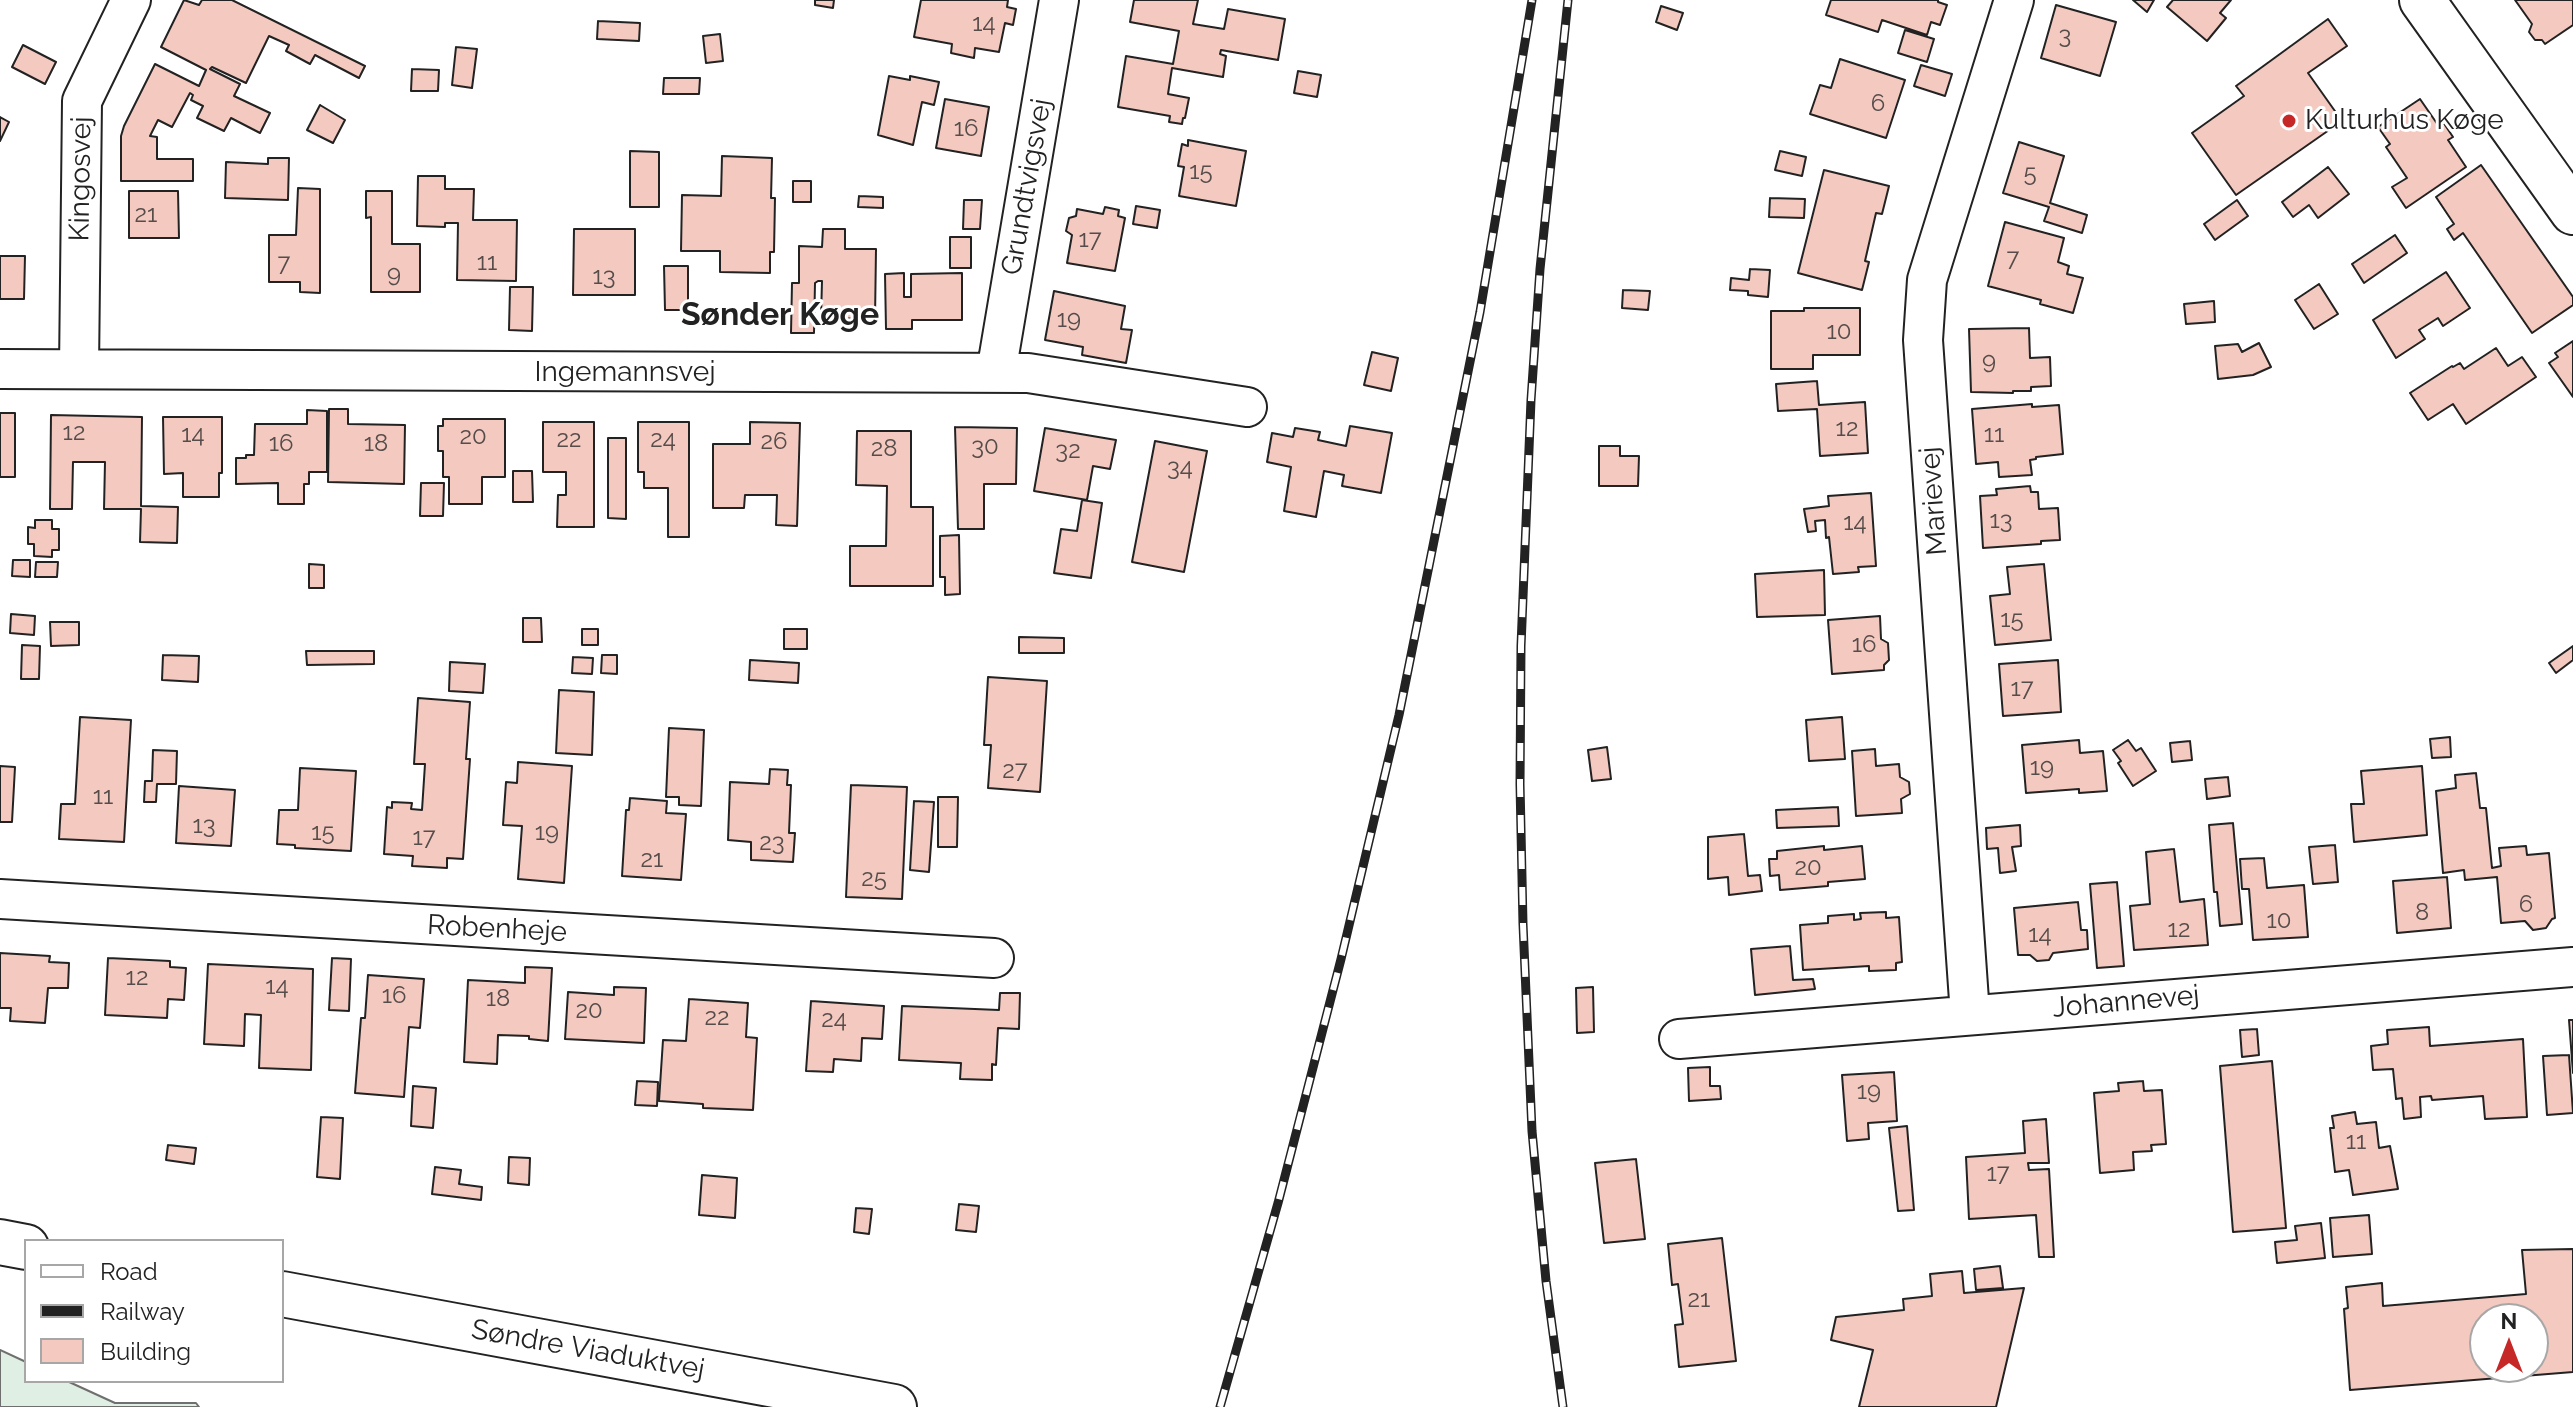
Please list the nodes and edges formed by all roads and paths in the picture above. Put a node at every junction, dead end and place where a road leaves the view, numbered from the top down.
1 (131, 0) edge
2 (1059, 0) edge
3 (2014, 0) edge
4 (2422, 0) edge
5 (2573, 212) edge
6 (0, 369) edge
7 (79, 369) junction
8 (996, 373) junction
9 (1247, 407) dead end
10 (0, 899) edge
11 (994, 958) dead end
12 (2573, 967) edge
13 (1970, 1015) junction
14 (1679, 1039) dead end
15 (0, 1242) edge
16 (24, 1247) edge
17 (284, 1294) edge
18 (894, 1407) edge

1 - 7 street, Kingosvej
2 - 8 street, Grundtvigsvej
3 - 13 street, Marievej
4 - 5 main road
6 - 7 street, Ingemannsvej
7 - 8 street, Ingemannsvej
8 - 9 street, Ingemannsvej
10 - 11 street, Robenheje
12 - 13 street, Johannevej
13 - 14 street, Johannevej
15 - 16 main road
17 - 18 main road, Søndre Viaduktvej

